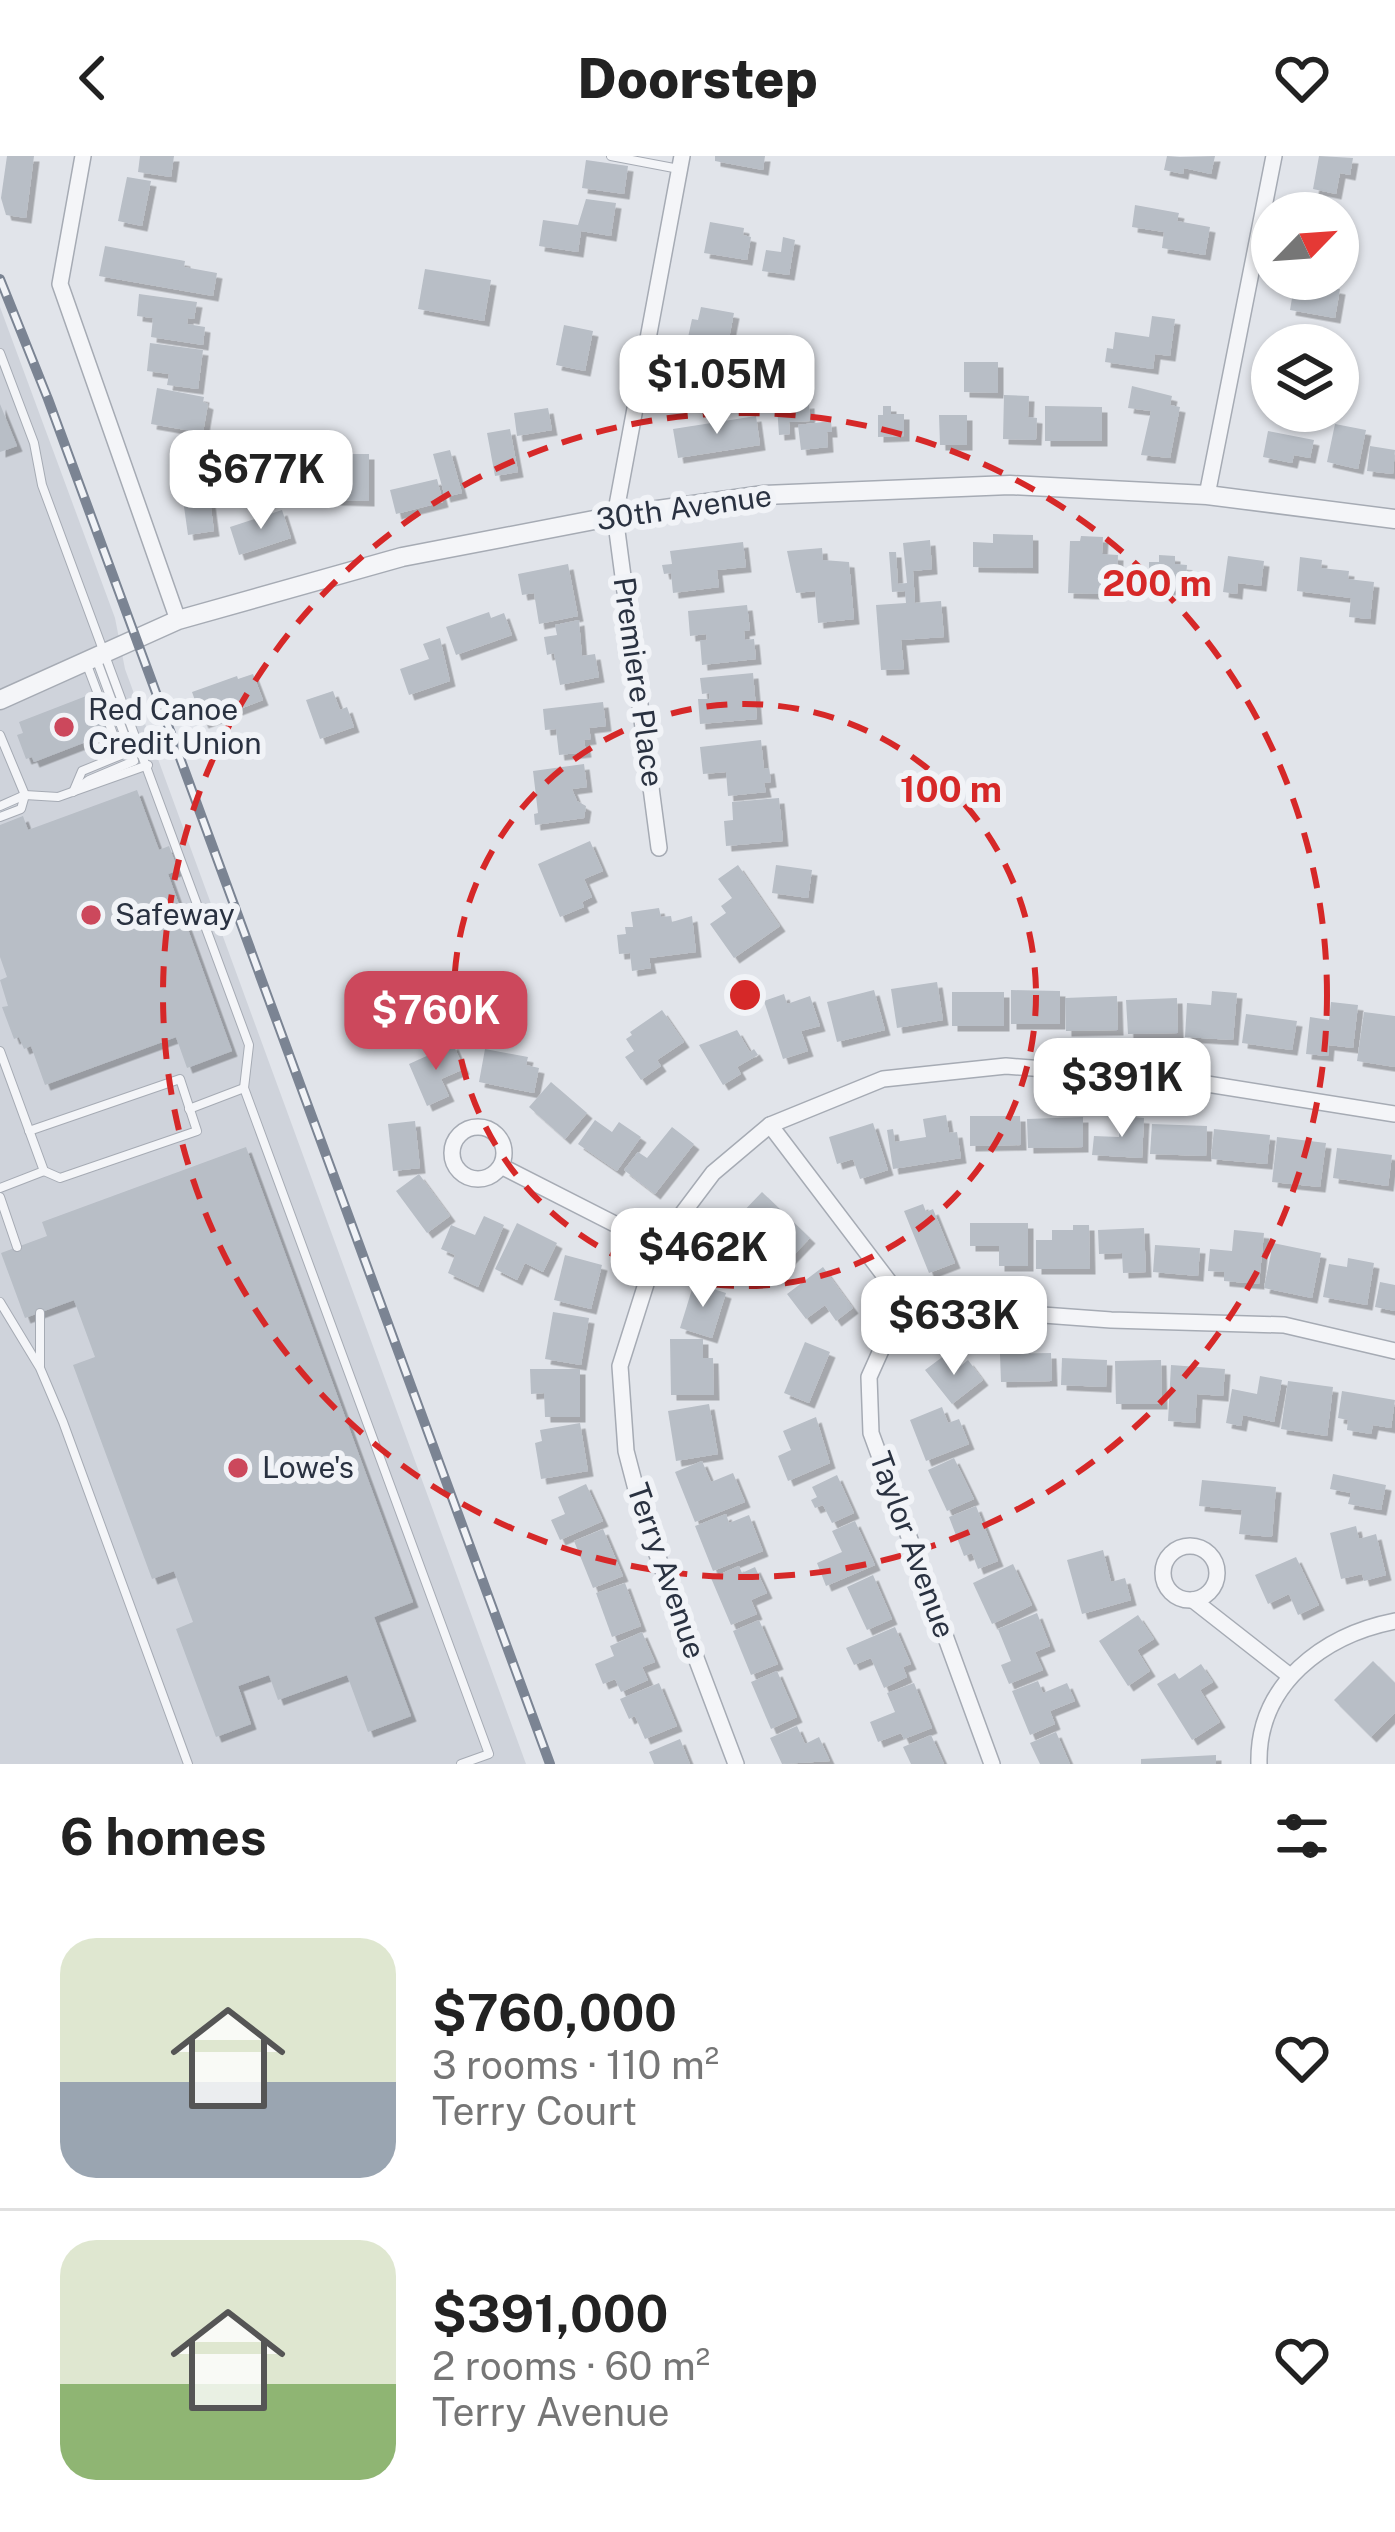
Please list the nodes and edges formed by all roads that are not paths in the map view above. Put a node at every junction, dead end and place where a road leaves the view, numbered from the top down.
1 (82, 156) edge
2 (611, 156) edge
3 (1274, 156) edge
4 (681, 163) edge
5 (0, 353) edge
6 (1207, 495) junction
7 (615, 516) junction
8 (1395, 519) edge
9 (178, 620) junction
10 (95, 655) junction
11 (0, 700) edge
12 (0, 735) edge
13 (148, 765) junction
14 (73, 791) junction
15 (25, 795) junction
16 (0, 806) edge
17 (0, 817) edge
18 (659, 848) dead end
19 (0, 1051) edge
20 (244, 1088) junction
21 (190, 1108) junction
22 (1395, 1114) edge
23 (770, 1125) junction
24 (29, 1131) junction
25 (501, 1166) dead end
26 (44, 1171) junction
27 (0, 1188) edge
28 (0, 1197) edge
29 (658, 1246) junction
30 (17, 1247) dead end
31 (0, 1302) edge
32 (40, 1313) dead end
33 (915, 1316) junction
34 (1395, 1352) edge
35 (40, 1368) junction
36 (1193, 1600) dead end
37 (1395, 1621) edge
38 (1291, 1676) junction
39 (188, 1764) edge
40 (461, 1764) edge
41 (736, 1764) edge
42 (992, 1764) edge
43 (1259, 1764) edge

1 - 9 street
2 - 4 lane
3 - 6 street
4 - 7 street, Premiere Place
5 - 10 lane
6 - 7 street, 30th Avenue
6 - 8 street, 30th Avenue
7 - 9 street, 30th Avenue
7 - 18 street, Premiere Place
9 - 10 street, 30th Avenue
10 - 11 street, 30th Avenue
10 - 13 lane
10 - 14 lane
12 - 15 lane
13 - 14 lane
13 - 20 lane
14 - 15 lane
15 - 16 lane
15 - 17 lane
19 - 24 lane
20 - 21 lane
20 - 40 lane
21 - 24 lane
21 - 26 lane
22 - 23 street, Terry Avenue
23 - 29 street, Terry Avenue
23 - 33 street
24 - 26 lane
25 - 29 street
26 - 27 lane
28 - 30 lane
29 - 41 street, Terry Avenue
31 - 35 lane
32 - 35 lane
33 - 34 street
33 - 42 street, Taylor Avenue
35 - 39 lane
36 - 38 street
37 - 38 street
38 - 43 street

